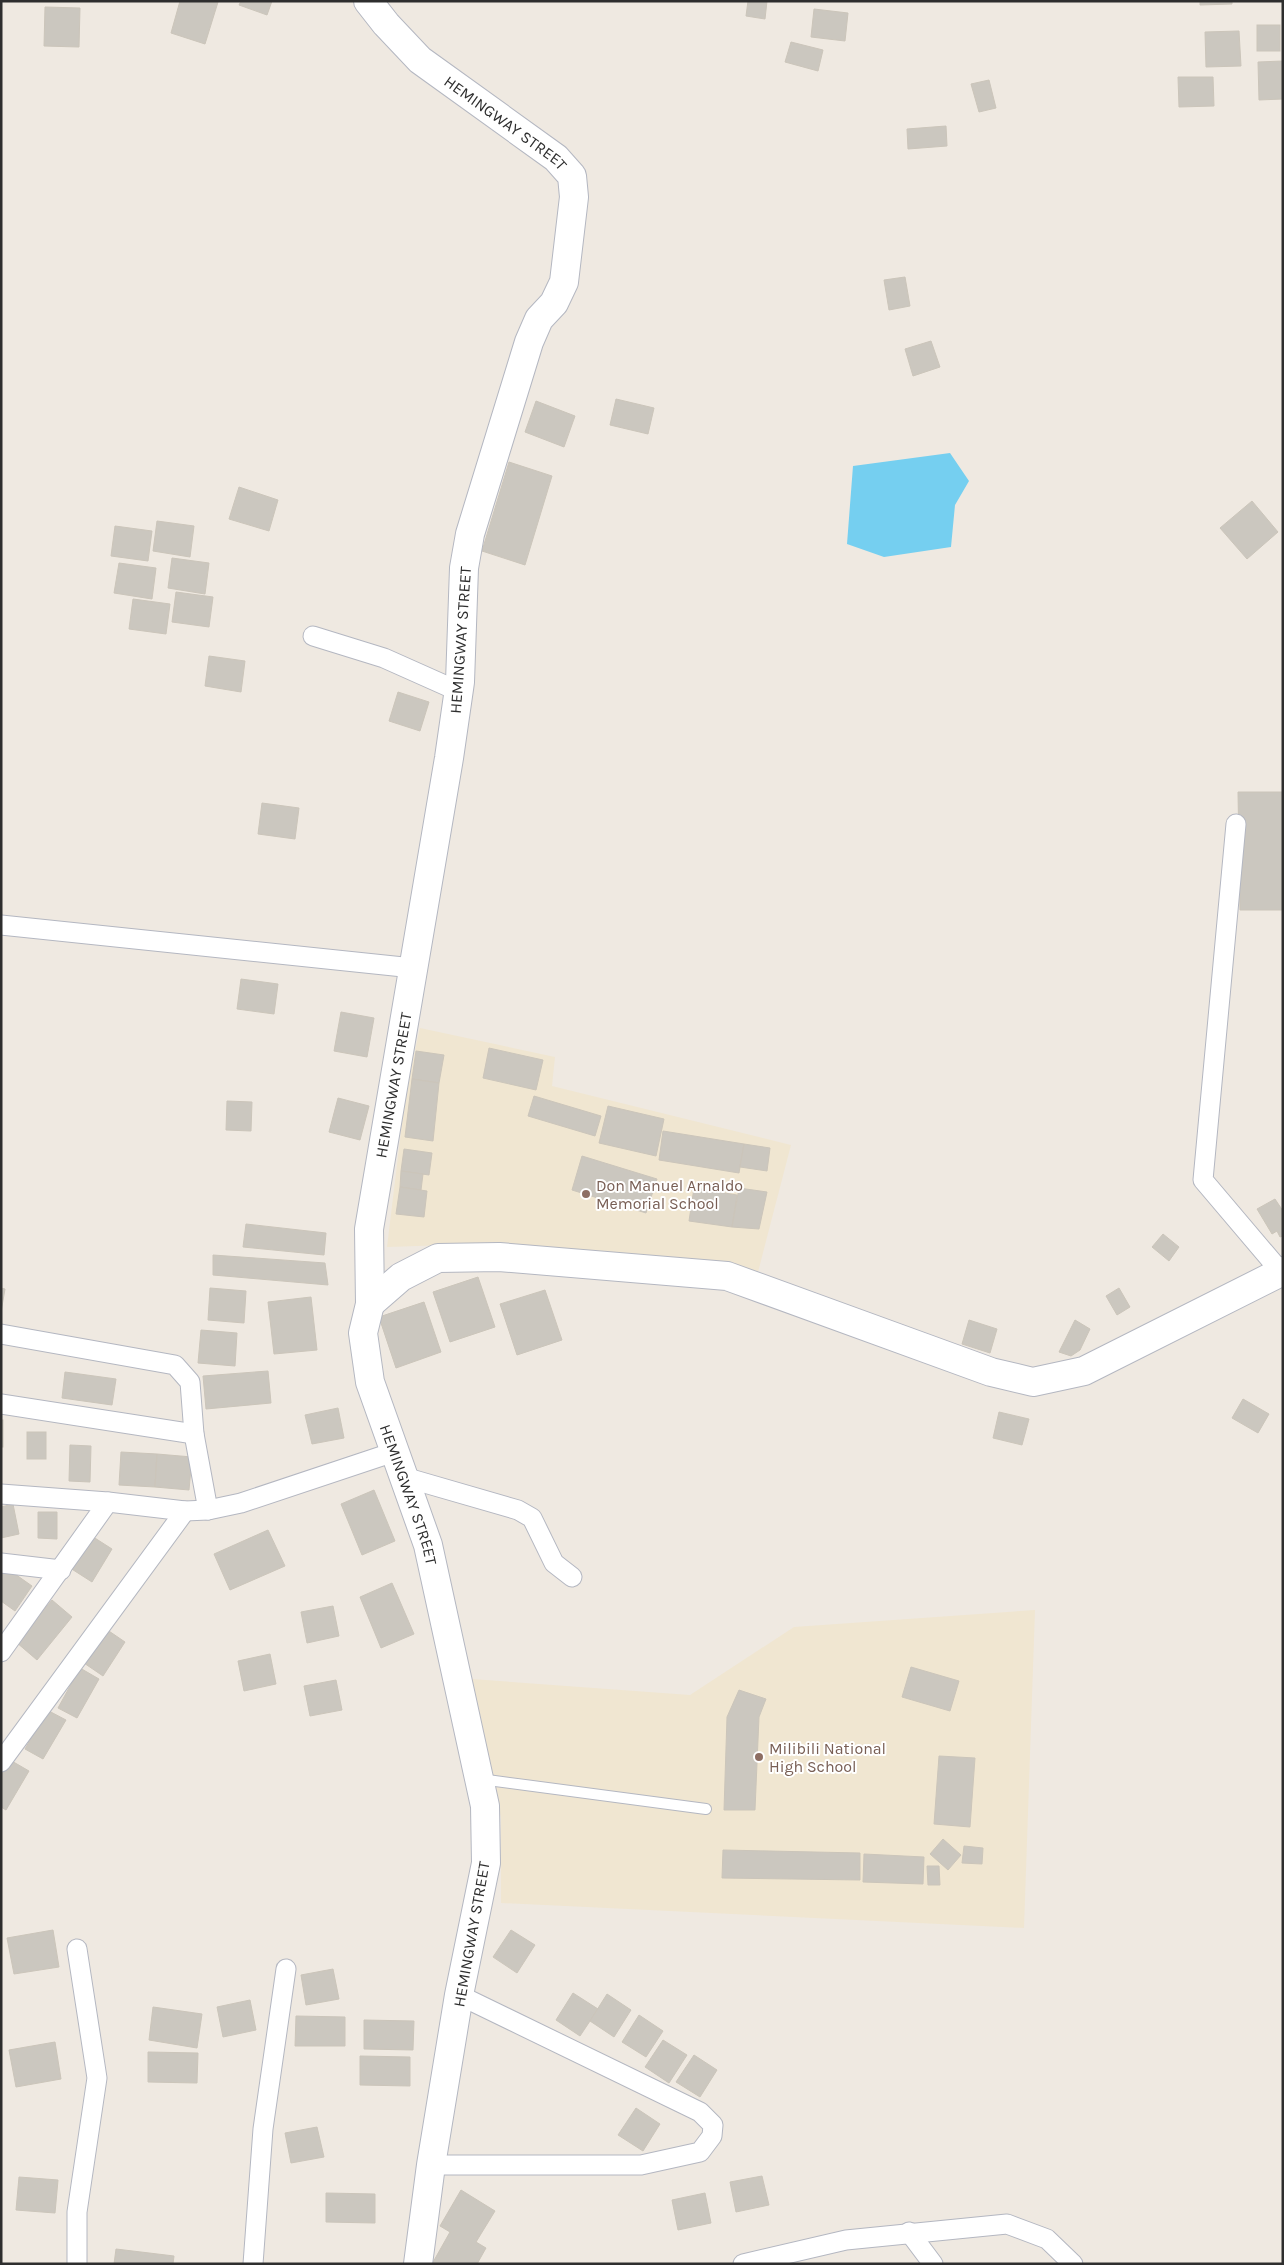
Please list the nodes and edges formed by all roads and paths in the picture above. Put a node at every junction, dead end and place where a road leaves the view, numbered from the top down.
1 (368, 1) edge
2 (313, 636) dead end
3 (458, 691) junction
4 (1236, 824) dead end
5 (1, 925) edge
6 (413, 968) junction
7 (1282, 1272) edge
8 (370, 1304) junction
9 (1, 1334) edge
10 (1, 1404) edge
11 (194, 1434) junction
12 (394, 1452) junction
13 (404, 1477) junction
14 (1, 1494) edge
15 (108, 1502) junction
16 (208, 1510) junction
17 (185, 1511) junction
18 (1, 1563) edge
19 (61, 1570) junction
20 (572, 1577) dead end
21 (1, 1652) edge
22 (1, 1762) edge
23 (479, 1779) junction
24 (706, 1810) dead end
25 (77, 1949) dead end
26 (286, 1969) dead end
27 (459, 1995) junction
28 (431, 2165) junction
29 (909, 2232) junction
30 (77, 2264) edge
31 (252, 2264) edge
32 (418, 2264) edge
33 (743, 2264) edge
34 (933, 2264) edge
35 (1073, 2264) edge

1 - 3 main road, HEMINGWAY STREET
2 - 3 street
3 - 6 main road, HEMINGWAY STREET
4 - 7 street
5 - 6 street
6 - 8 main road, HEMINGWAY STREET
7 - 8 main road
8 - 12 main road, HEMINGWAY STREET
9 - 11 street
10 - 11 street
11 - 16 street
12 - 13 main road, HEMINGWAY STREET
12 - 16 street
13 - 20 street
13 - 23 main road, HEMINGWAY STREET
14 - 15 street
15 - 17 street
15 - 19 street
16 - 17 street
17 - 22 street
18 - 19 street
19 - 21 street
23 - 24 lane
23 - 27 main road, HEMINGWAY STREET
25 - 30 street
26 - 31 street
27 - 28 main road, HEMINGWAY STREET
27 - 28 street
28 - 32 main road, HEMINGWAY STREET
29 - 33 street
29 - 34 street
29 - 35 street

